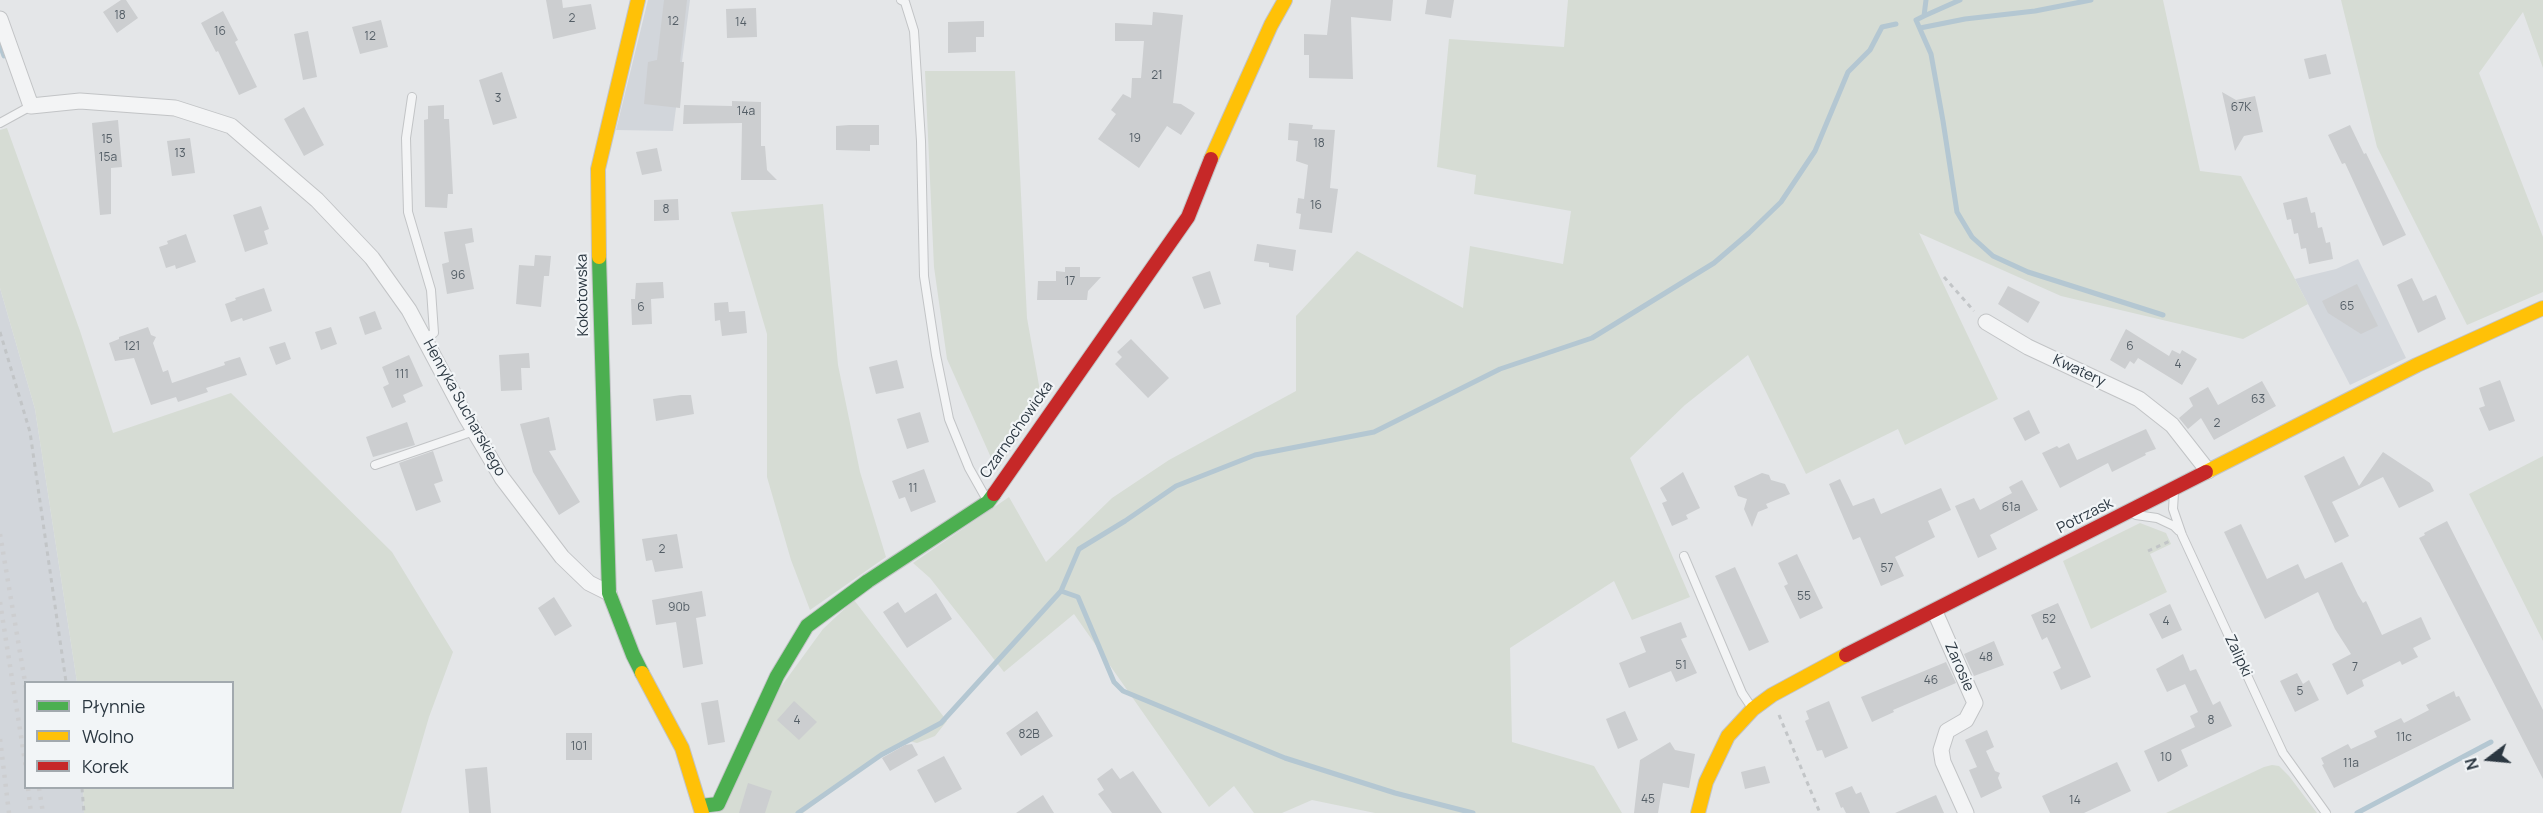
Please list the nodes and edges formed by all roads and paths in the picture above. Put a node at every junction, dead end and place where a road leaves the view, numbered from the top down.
1 (638, 0) edge
2 (901, 0) edge
3 (1285, 0) edge
4 (0, 19) edge
5 (412, 97) dead end
6 (31, 106) junction
7 (0, 123) edge
8 (1944, 277) dead end
9 (2543, 308) edge
10 (1986, 322) joint
11 (0, 332) edge
12 (425, 338) junction
13 (474, 431) junction
14 (375, 465) dead end
15 (2208, 471) junction
16 (2175, 489) junction
17 (988, 502) junction
18 (2121, 516) junction
19 (2182, 535) junction
20 (2148, 551) dead end
21 (1684, 556) dead end
22 (609, 593) junction
23 (1935, 612) junction
24 (66, 681) edge
25 (1777, 708) dead end
26 (1753, 709) junction
27 (82, 789) edge
28 (702, 810) edge
29 (84, 813) edge
30 (1698, 813) edge
31 (1820, 813) edge
32 (1966, 813) edge
33 (2326, 813) edge

1 - 22 street, Kokotowska
2 - 17 lane
3 - 17 street, Czarnochowicka
4 - 6 street
5 - 12 lane
6 - 7 lane
6 - 12 street, Henryka Sucharskiego
8 - 10 path
9 - 15 street, Potrzask
10 - 15 street, Kwatery
11 - 24 path
12 - 13 street, Henryka Sucharskiego
13 - 14 lane
13 - 22 street, Henryka Sucharskiego
15 - 16 street, Potrzask
16 - 18 street, Potrzask
16 - 19 lane, Zalipki
17 - 28 street, Czarnochowicka
18 - 19 lane
18 - 23 street, Potrzask
19 - 20 path
19 - 33 lane, Zalipki
21 - 26 lane
22 - 28 street
23 - 26 street, Potrzask
23 - 32 street, Zarosie
25 - 31 path
26 - 30 street, Potrzask
27 - 29 path

